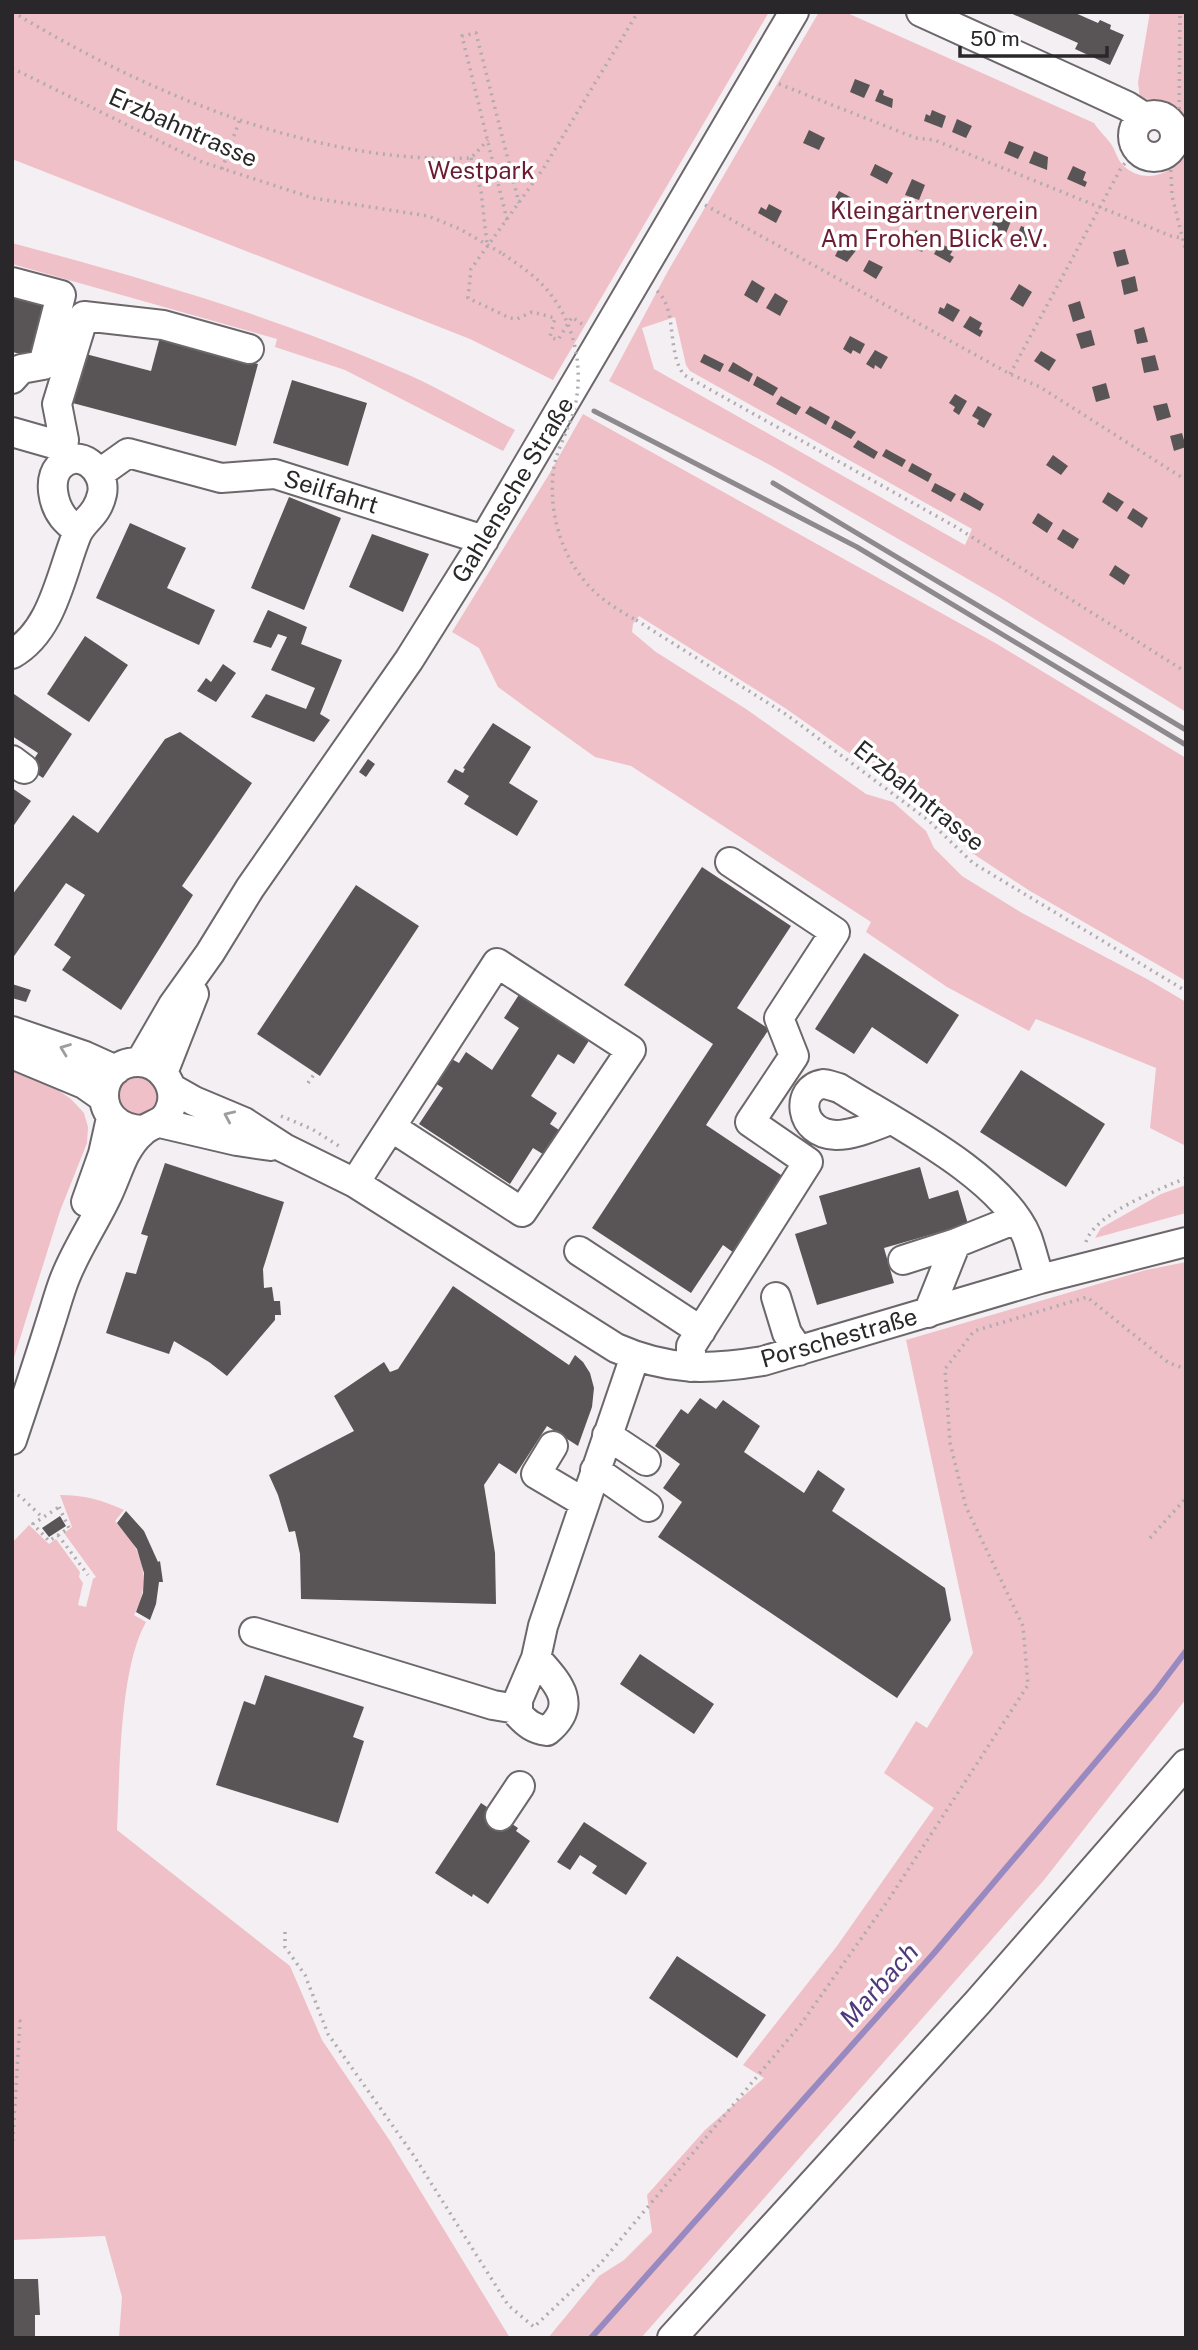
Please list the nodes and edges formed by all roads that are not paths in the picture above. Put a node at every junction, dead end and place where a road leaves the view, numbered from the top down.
1 (794, 12) edge
2 (921, 12) edge
3 (1144, 117) junction
4 (12, 282) edge
5 (249, 349) dead end
6 (12, 379) edge
7 (12, 432) edge
8 (65, 454) junction
9 (100, 473) junction
10 (78, 531) junction
11 (484, 540) junction
12 (12, 654) edge
13 (730, 862) dead end
14 (12, 1031) edge
15 (12, 1054) edge
16 (148, 1073) junction
17 (108, 1108) junction
18 (890, 1120) dead end
19 (151, 1126) junction
20 (391, 1127) junction
21 (284, 1148) junction
22 (355, 1183) junction
23 (1016, 1220) junction
24 (1186, 1242) edge
25 (956, 1243) junction
26 (579, 1251) dead end
27 (903, 1260) dead end
28 (65, 1278) junction
29 (1040, 1279) junction
30 (776, 1297) dead end
31 (928, 1313) junction
32 (701, 1331) junction
33 (799, 1351) junction
34 (635, 1356) junction
35 (691, 1367) junction
36 (607, 1436) junction
37 (12, 1440) edge
38 (553, 1446) dead end
39 (646, 1461) dead end
40 (595, 1470) junction
41 (584, 1503) junction
42 (648, 1507) dead end
43 (254, 1632) dead end
44 (536, 1658) junction
45 (517, 1709) junction
46 (1186, 1764) edge
47 (520, 1786) dead end
48 (500, 1816) dead end
49 (672, 2338) edge

1 - 11 street, Gahlensche Straße
2 - 3 street
3 - 3 street
4 - 6 street
5 - 8 street
7 - 8 street
8 - 9 street
8 - 10 street
9 - 10 street
9 - 11 street, Seilfahrt
10 - 12 street
11 - 16 street, Gahlensche Straße
13 - 32 street
16 -> 14 street
15 - 17 street
16 - 17 street, Gahlensche Straße
16 - 19 street, Gahlensche Straße
21 -> 16 street, Porschestraße
17 - 19 street
17 - 28 street, Gahlensche Straße
18 - 23 street
19 - 21 street, Porschestraße
19 - 28 street, Gahlensche Straße
20 - 20 street
20 - 22 street
21 - 22 street, Porschestraße
22 - 34 street, Porschestraße
23 - 25 street
23 - 29 street
24 - 29 street, Porschestraße
25 - 27 street
25 - 31 street
26 - 32 street
28 - 37 street, Gahlensche Straße
29 - 31 street, Porschestraße
30 - 33 street
31 - 33 street, Porschestraße
32 - 35 street
33 - 35 street, Porschestraße
34 - 35 street, Porschestraße
34 - 36 street
36 - 39 street
36 - 40 street
38 - 41 street
40 - 41 street
40 - 42 street
41 - 44 street
43 - 45 street
44 - 45 street
44 - 45 street
46 - 49 street
47 - 48 street

